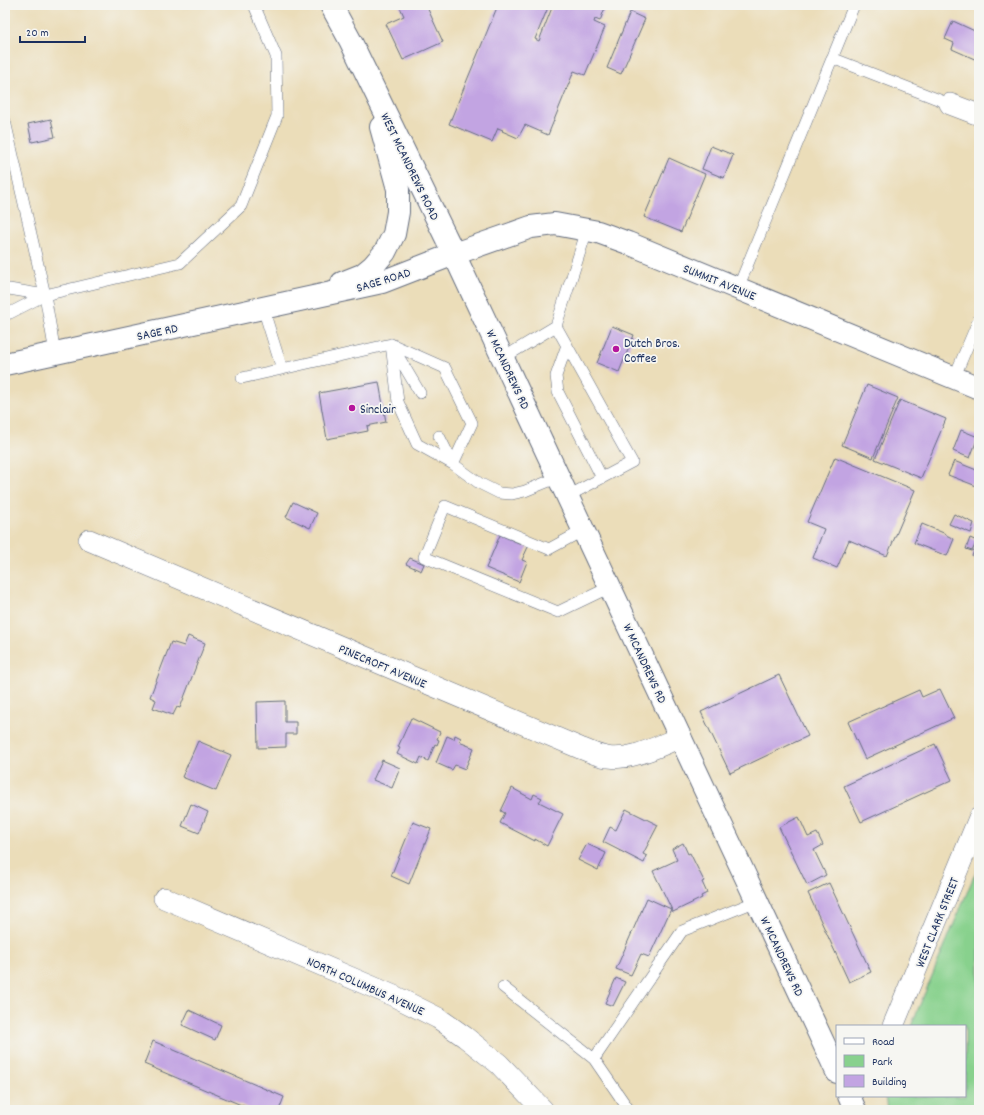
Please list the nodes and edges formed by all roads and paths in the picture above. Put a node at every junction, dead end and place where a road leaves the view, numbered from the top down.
1 (254, 5) edge
2 (331, 5) edge
3 (854, 5) edge
4 (832, 58) junction
5 (368, 78) junction
6 (950, 104) joint
7 (979, 115) edge
8 (5, 121) edge
9 (587, 230) junction
10 (454, 254) junction
11 (738, 288) junction
12 (5, 290) edge
13 (45, 295) junction
14 (309, 298) junction
15 (264, 308) junction
16 (5, 314) edge
17 (979, 319) edge
18 (556, 326) junction
19 (391, 344) junction
20 (567, 345) junction
21 (55, 353) junction
22 (503, 358) junction
23 (5, 364) edge
24 (282, 369) junction
25 (242, 378) dead end
26 (954, 378) junction
27 (979, 388) edge
28 (420, 393) dead end
29 (439, 436) dead end
30 (453, 464) junction
31 (559, 477) junction
32 (602, 478) junction
33 (568, 496) junction
34 (584, 530) junction
35 (89, 540) dead end
36 (610, 586) junction
37 (681, 738) junction
38 (979, 818) edge
39 (164, 898) dead end
40 (757, 901) junction
41 (503, 987) dead end
42 (893, 1025) edge
43 (594, 1059) junction
44 (836, 1070) edge
45 (848, 1097) edge
46 (543, 1110) edge
47 (630, 1110) edge
48 (855, 1110) edge

1 - 13 lane
2 - 5 main road
3 - 4 lane
4 - 6 lane
4 - 11 lane
5 - 10 main road, WEST MCANDREWS ROAD
5 - 14 main road
6 - 7 street
8 - 13 lane
9 - 10 main road, SUMMIT AVENUE
9 - 11 main road, SUMMIT AVENUE
9 - 18 lane
10 - 14 main road, SAGE ROAD
10 - 22 main road, W MCANDREWS RD
11 - 26 main road, SUMMIT AVENUE
12 - 13 lane
13 - 16 lane
13 - 21 lane
14 - 15 main road, SAGE RD
15 - 21 main road, SAGE RD
15 - 24 lane
17 - 26 lane
18 - 20 lane
18 - 22 lane
19 - 24 lane
19 - 28 lane
19 - 30 lane
19 - 30 lane
20 - 32 lane
20 - 32 lane
21 - 23 main road, SAGE RD
22 - 31 main road, W MCANDREWS RD
24 - 25 lane
26 - 27 main road, SUMMIT AVENUE
29 - 30 lane
30 - 31 lane
31 - 33 main road, W MCANDREWS RD
32 - 33 lane
33 - 34 main road, W MCANDREWS RD
34 - 36 main road, W MCANDREWS RD
34 - 36 lane
35 - 37 street, PINECROFT AVENUE
36 - 37 main road, W MCANDREWS RD
37 - 40 main road, W MCANDREWS RD
38 - 42 street, WEST CLARK STREET
39 - 46 street, NORTH COLUMBUS AVENUE
40 - 43 lane
40 - 44 main road, W MCANDREWS RD
41 - 43 lane
43 - 47 lane
45 - 48 main road

